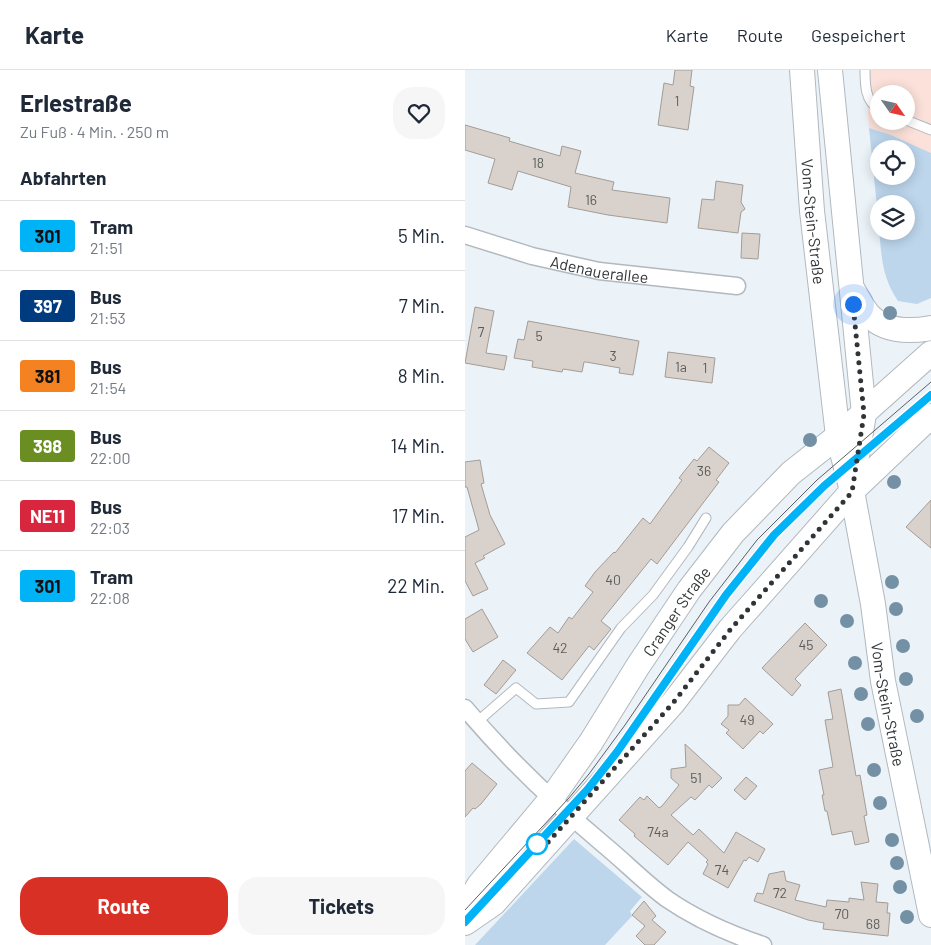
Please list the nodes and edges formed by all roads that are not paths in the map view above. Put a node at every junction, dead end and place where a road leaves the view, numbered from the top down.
1 (802, 70) edge
2 (830, 70) edge
3 (865, 70) edge
4 (870, 99) edge
5 (915, 124) edge
6 (931, 130) edge
7 (465, 235) edge
8 (737, 286) dead end
9 (851, 287) junction
10 (931, 328) edge
11 (931, 354) edge
12 (864, 414) junction
13 (931, 416) edge
14 (838, 436) junction
15 (852, 492) junction
16 (706, 518) dead end
17 (465, 708) edge
18 (477, 722) junction
19 (551, 799) junction
20 (570, 818) junction
21 (465, 908) edge
22 (931, 916) edge
23 (465, 923) edge
24 (763, 945) edge

1 - 14 main road, Vom-Stein-Straße
2 - 9 main road, Vom-Stein-Straße
3 - 4 lane
5 - 6 lane
7 - 8 street, Adenauerallee
9 - 10 main road
9 - 12 main road, Vom-Stein-Straße
11 - 12 main road, Cranger Straße
12 - 14 main road, Cranger Straße
12 - 15 main road, Vom-Stein-Straße
13 - 15 main road
14 - 15 main road, Vom-Stein-Straße
14 - 19 main road, Cranger Straße
15 - 20 main road
15 - 22 main road, Vom-Stein-Straße
16 - 18 lane
17 - 18 street
18 - 19 street
19 - 20 street
19 - 21 main road, Cranger Straße
20 - 23 main road
20 - 24 street

